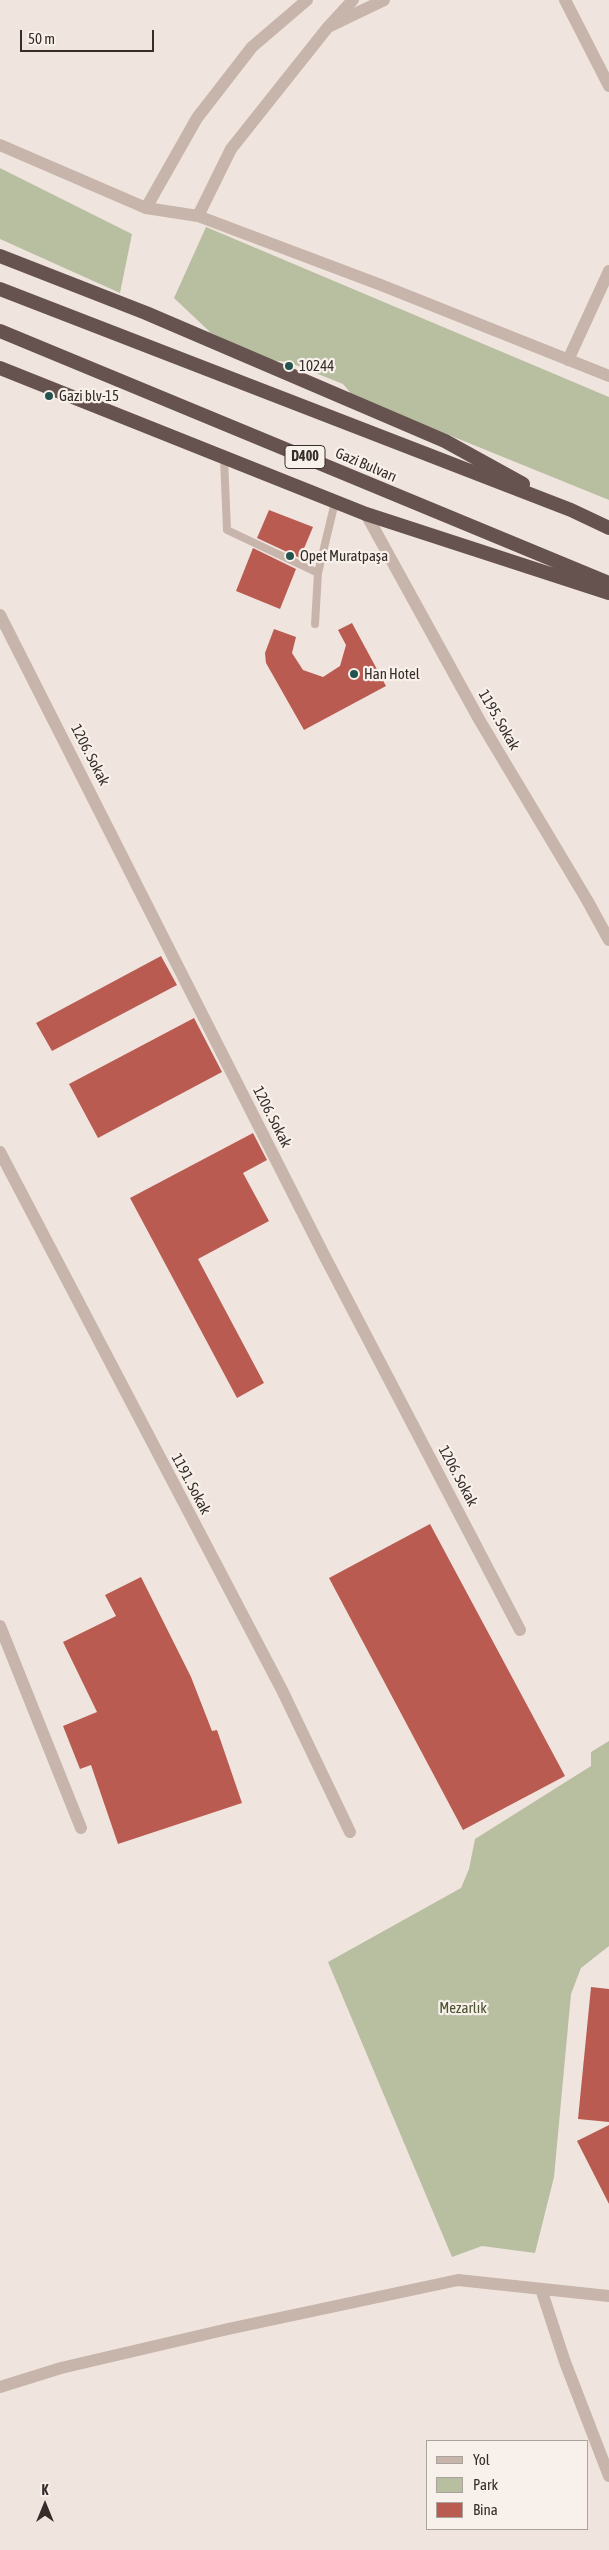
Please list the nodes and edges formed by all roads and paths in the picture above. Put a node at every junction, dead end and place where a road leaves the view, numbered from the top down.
1 (307, 0) edge
2 (354, 0) edge
3 (384, 0) edge
4 (565, 0) edge
5 (328, 27) junction
6 (609, 86) edge
7 (0, 145) edge
8 (146, 208) junction
9 (198, 216) junction
10 (0, 256) edge
11 (609, 271) edge
12 (0, 288) edge
13 (0, 331) edge
14 (568, 360) junction
15 (0, 368) edge
16 (609, 376) edge
17 (224, 458) junction
18 (335, 502) junction
19 (572, 510) junction
20 (366, 514) junction
21 (609, 528) edge
22 (318, 573) junction
23 (609, 583) edge
24 (609, 593) edge
25 (0, 615) edge
26 (315, 624) dead end
27 (609, 940) edge
28 (0, 1152) edge
29 (0, 1626) edge
30 (520, 1630) dead end
31 (80, 1828) dead end
32 (350, 1832) dead end
33 (541, 2289) junction
34 (609, 2296) edge
35 (0, 2387) edge
36 (609, 2476) edge

1 - 8 street
2 - 5 street
3 - 5 street
4 - 6 street
5 - 9 street
7 - 8 street
8 - 9 street
9 - 14 street
10 - 19 highway
11 - 14 street
12 - 19 highway, Gazi Bulvarı
13 - 23 highway, Gazi Bulvarı / D400
14 - 16 street
15 - 17 highway
17 - 18 highway
17 - 22 lane
18 - 20 highway
18 - 22 lane
19 - 21 highway, Gazi Bulvarı
20 - 24 highway
20 - 27 street, 1195. Sokak
22 - 26 lane
25 - 30 street, 1206. Sokak
28 - 32 street, 1191. Sokak
29 - 31 street
33 - 34 street
33 - 35 street
33 - 36 street

